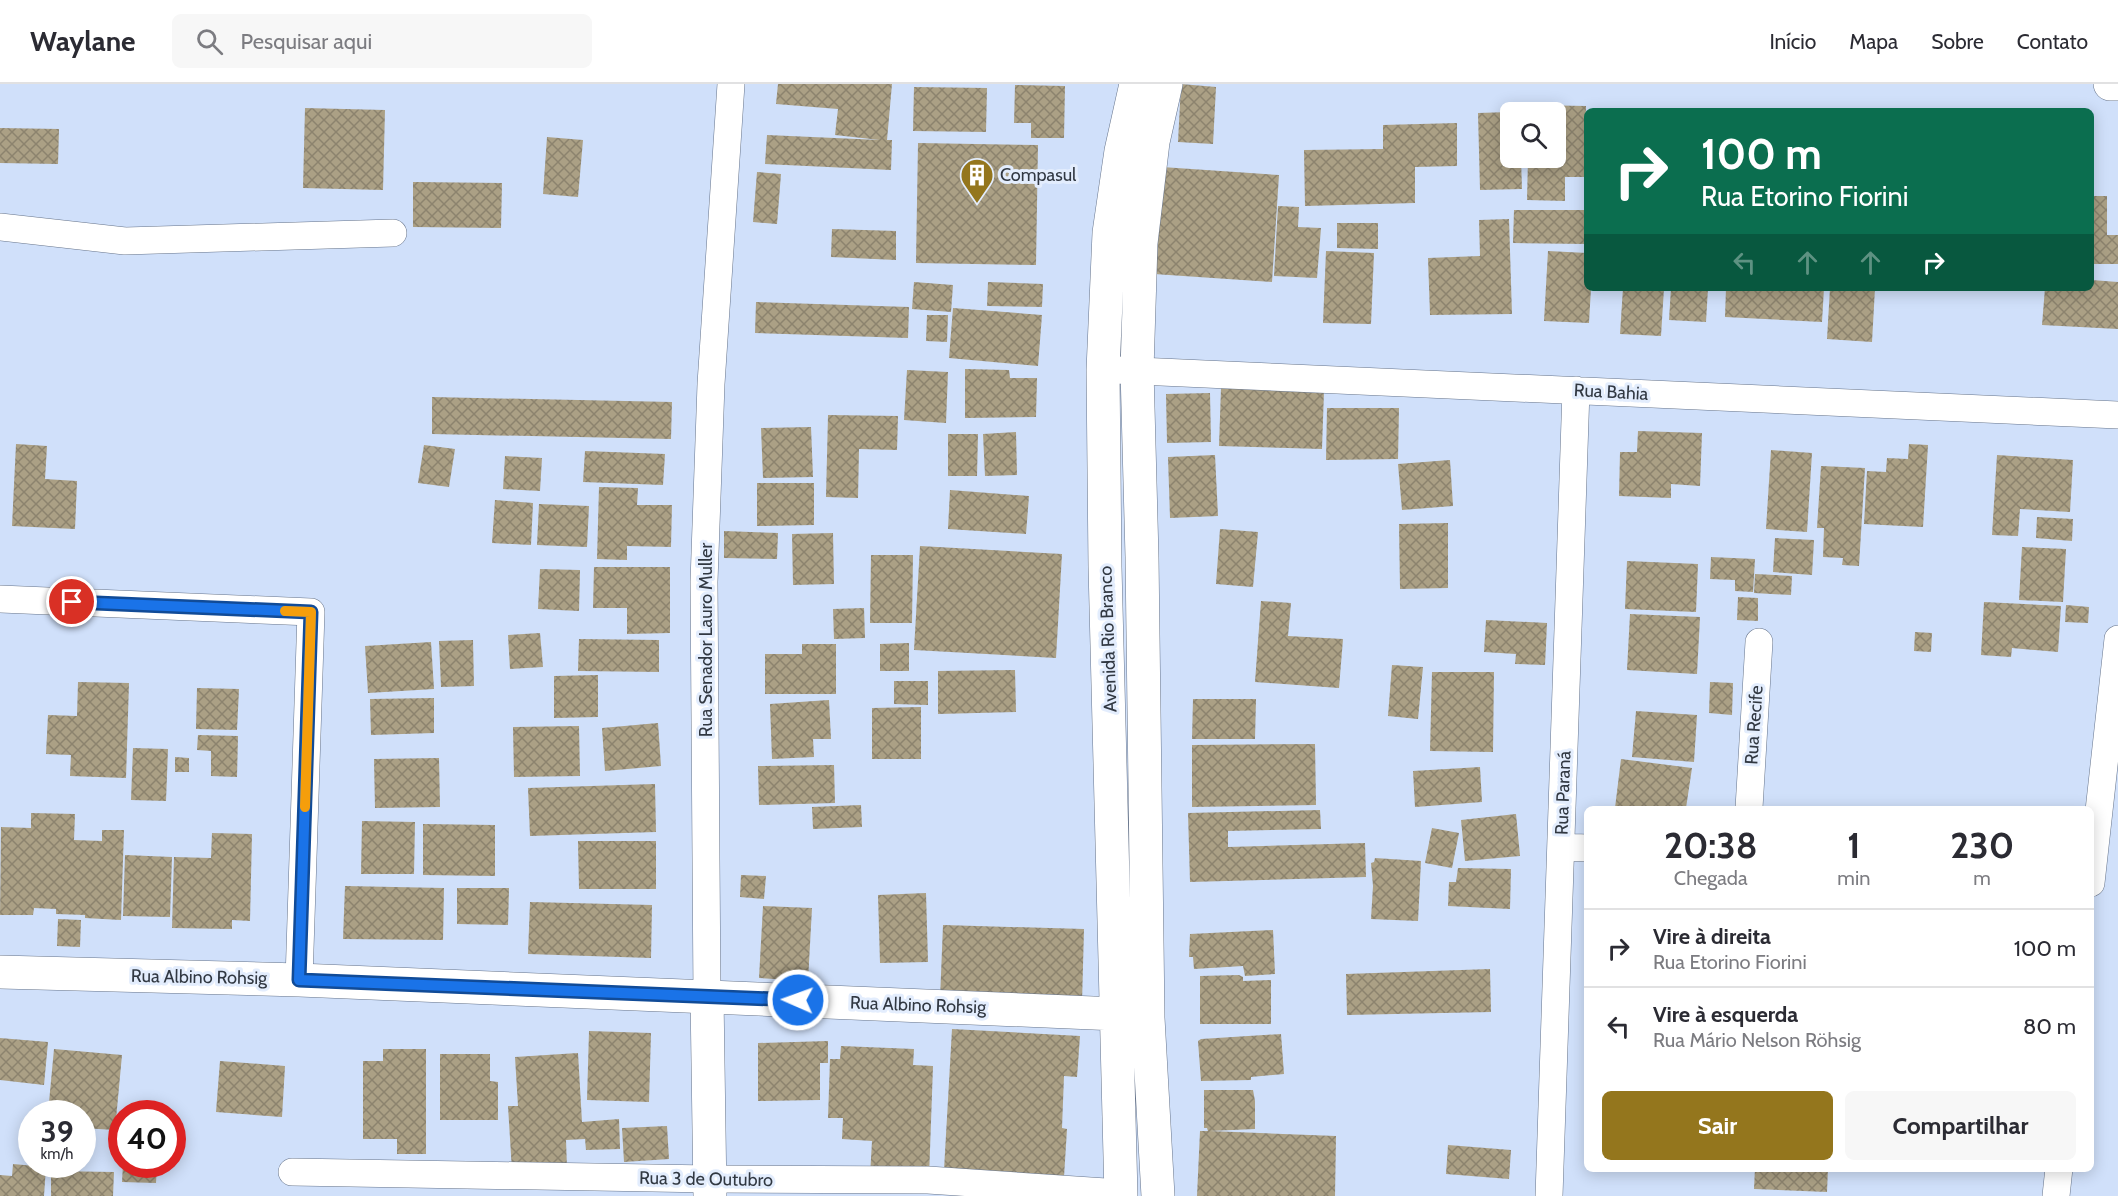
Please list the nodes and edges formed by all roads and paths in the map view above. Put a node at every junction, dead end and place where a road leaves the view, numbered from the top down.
1 (731, 84) edge
2 (1136, 84) edge
3 (1166, 84) edge
4 (2110, 84) edge
5 (2118, 84) edge
6 (0, 227) edge
7 (393, 234) dead end
8 (1103, 370) junction
9 (1137, 370) junction
10 (1576, 390) junction
11 (2118, 415) edge
12 (0, 599) edge
13 (2118, 639) edge
14 (1759, 642) dead end
15 (1749, 806) edge
16 (1574, 848) edge
17 (2094, 856) edge
18 (0, 972) edge
19 (299, 980) junction
20 (707, 996) junction
21 (1117, 1014) junction
22 (292, 1172) dead end
23 (2059, 1172) edge
24 (710, 1188) edge
25 (1121, 1195) edge
26 (1158, 1196) edge
27 (1549, 1196) edge
28 (2056, 1196) edge

1 - 20 street, Rua Senador Lauro Muller
2 - 8 main road, Avenida Rio Branco
3 - 9 main road, Avenida Rio Branco
4 - 5 main road
6 - 7 street
8 - 9 street, Rua Bahia
8 - 21 main road, Avenida Rio Branco
9 - 10 street, Rua Bahia
9 - 26 main road, Avenida Rio Branco
10 - 11 street, Rua Bahia
10 - 16 street, Rua Paraná
12 - 19 street
13 - 17 street
14 - 15 street, Rua Recife
16 - 27 street, Rua Paraná
18 - 19 main road, Rua Albino Rohsig
19 - 20 main road, Rua Albino Rohsig
20 - 21 main road, Rua Albino Rohsig
20 - 24 main road, Rua Senador Lauro Muller
21 - 25 main road, Avenida Rio Branco
22 - 24 street, Rua 3 de Outubro
23 - 28 street
24 - 25 street, Rua 3 de Outubro

